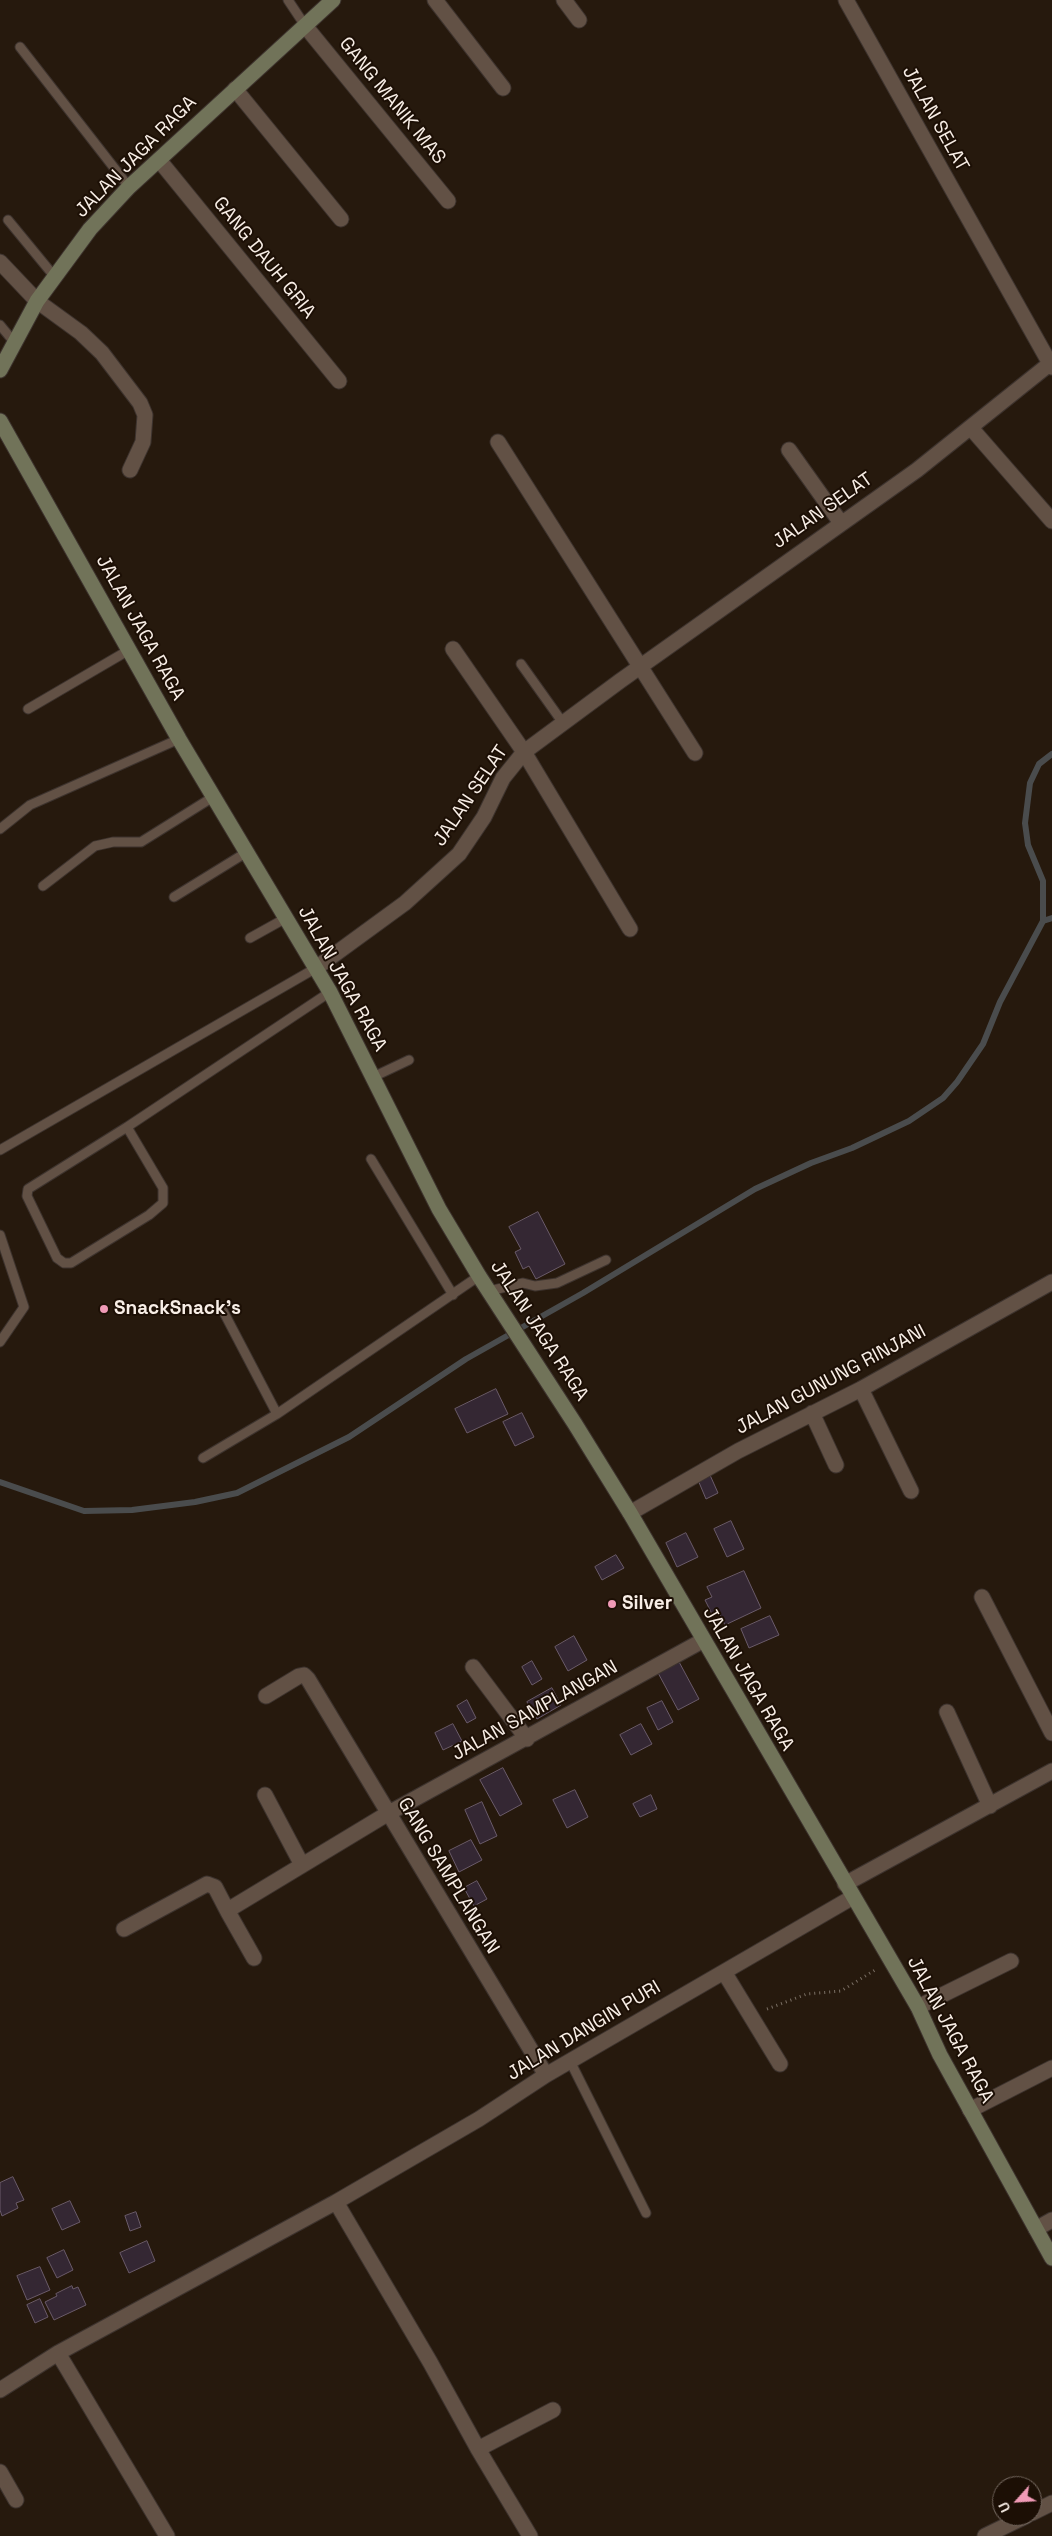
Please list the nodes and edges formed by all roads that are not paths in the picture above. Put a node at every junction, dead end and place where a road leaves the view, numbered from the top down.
1 (288, 0) edge
2 (333, 0) edge
3 (435, 0) edge
4 (564, 0) edge
5 (846, 0) edge
6 (579, 20) dead end
7 (306, 27) junction
8 (20, 47) dead end
9 (503, 88) dead end
10 (234, 89) junction
11 (159, 160) junction
12 (129, 187) junction
13 (448, 201) dead end
14 (341, 219) dead end
15 (8, 220) dead end
16 (0, 262) edge
17 (54, 276) junction
18 (37, 301) junction
19 (0, 325) edge
20 (14, 342) junction
21 (1051, 365) edge
22 (0, 370) edge
23 (338, 381) dead end
24 (0, 421) edge
25 (971, 428) junction
26 (498, 442) dead end
27 (789, 450) dead end
28 (130, 470) dead end
29 (1052, 521) edge
30 (841, 523) junction
31 (452, 649) dead end
32 (129, 650) junction
33 (521, 664) dead end
34 (640, 667) junction
35 (28, 709) dead end
36 (563, 723) junction
37 (179, 739) junction
38 (524, 752) junction
39 (695, 753) dead end
40 (213, 797) junction
41 (0, 829) edge
42 (247, 852) junction
43 (43, 886) dead end
44 (174, 896) dead end
45 (286, 918) junction
46 (630, 929) dead end
47 (250, 938) dead end
48 (316, 968) junction
49 (330, 992) junction
50 (409, 1060) dead end
51 (372, 1077) junction
52 (127, 1127) junction
53 (0, 1150) edge
54 (371, 1159) dead end
55 (0, 1235) edge
56 (606, 1260) dead end
57 (479, 1276) junction
58 (1052, 1282) edge
59 (489, 1291) junction
60 (452, 1295) junction
61 (220, 1307) dead end
62 (0, 1342) edge
63 (861, 1389) junction
64 (812, 1413) junction
65 (277, 1414) junction
66 (203, 1458) dead end
67 (836, 1466) dead end
68 (911, 1491) dead end
69 (630, 1513) junction
70 (982, 1597) dead end
71 (702, 1641) junction
72 (473, 1667) dead end
73 (266, 1696) dead end
74 (947, 1712) dead end
75 (1052, 1733) edge
76 (527, 1739) junction
77 (1052, 1771) edge
78 (265, 1795) dead end
79 (990, 1806) junction
80 (387, 1814) junction
81 (302, 1865) junction
82 (849, 1890) junction
83 (228, 1912) junction
84 (124, 1930) dead end
85 (254, 1958) dead end
86 (1011, 1960) dead end
87 (724, 1972) junction
88 (918, 2008) junction
89 (570, 2062) junction
90 (780, 2064) dead end
91 (1052, 2068) edge
92 (546, 2075) junction
93 (970, 2110) junction
94 (336, 2202) junction
95 (646, 2212) dead end
96 (1052, 2220) edge
97 (1036, 2228) junction
98 (1052, 2258) edge
99 (58, 2353) junction
100 (0, 2390) edge
101 (553, 2410) dead end
102 (478, 2449) junction
103 (0, 2472) edge
104 (16, 2500) dead end
105 (1006, 2526) edge
106 (167, 2536) edge
107 (530, 2536) edge
108 (985, 2536) edge

1 - 7 lane
2 - 7 street, JALAN JAGA RAGA
3 - 9 street
4 - 6 street
5 - 21 street, JALAN SELAT
7 - 10 street, JALAN JAGA RAGA
7 - 13 street, GANG MANIK MAS
8 - 12 lane
10 - 11 street, JALAN JAGA RAGA
10 - 14 street
11 - 12 street, JALAN JAGA RAGA
11 - 23 street, GANG DAUH GRIA
12 - 17 street, JALAN JAGA RAGA
15 - 17 lane
16 - 18 street
17 - 18 street, JALAN JAGA RAGA
18 - 20 street, JALAN JAGA RAGA
18 - 28 street
19 - 20 lane
20 - 22 street, JALAN JAGA RAGA
21 - 25 street, JALAN SELAT
24 - 32 street, JALAN JAGA RAGA
25 - 29 street
25 - 30 street, JALAN SELAT
26 - 34 street
27 - 30 street
30 - 34 street, JALAN SELAT
31 - 38 street
32 - 35 lane
32 - 37 street, JALAN JAGA RAGA
33 - 36 lane
34 - 36 street, JALAN SELAT
34 - 39 street
36 - 38 street, JALAN SELAT
37 - 40 street, JALAN JAGA RAGA
37 - 41 lane
38 - 46 street
38 - 48 street, JALAN SELAT
40 - 42 street, JALAN JAGA RAGA
40 - 43 lane
42 - 44 lane
42 - 45 street, JALAN JAGA RAGA
45 - 47 lane
45 - 48 street, JALAN JAGA RAGA
48 - 49 street, JALAN JAGA RAGA
48 - 53 lane
49 - 51 street, JALAN JAGA RAGA
49 - 52 lane
50 - 51 lane
51 - 57 street, JALAN JAGA RAGA
52 - 52 lane
54 - 60 lane
55 - 62 lane
56 - 59 lane
57 - 59 street, JALAN JAGA RAGA
57 - 60 lane
58 - 63 street, JALAN GUNUNG RINJANI
59 - 69 street, JALAN JAGA RAGA
60 - 65 lane
61 - 65 lane
63 - 64 street, JALAN GUNUNG RINJANI
63 - 68 street
64 - 67 street
64 - 69 street, JALAN GUNUNG RINJANI
65 - 66 lane
69 - 71 street, JALAN JAGA RAGA
70 - 75 street
71 - 76 street, JALAN SAMPLANGAN
71 - 82 street, JALAN JAGA RAGA
72 - 76 street
73 - 80 street, GANG SAMPLANGAN
74 - 79 street
76 - 80 street, JALAN SAMPLANGAN
77 - 79 street, JALAN DANGIN PURI
78 - 81 street
79 - 82 street, JALAN DANGIN PURI
80 - 81 street, JALAN SAMPLANGAN
80 - 92 street, GANG SAMPLANGAN
81 - 83 street, JALAN SAMPLANGAN
82 - 87 street, JALAN DANGIN PURI
82 - 88 street, JALAN JAGA RAGA
83 - 84 street
83 - 85 street
86 - 88 street
87 - 89 street, JALAN DANGIN PURI
87 - 90 street
88 - 93 street, JALAN JAGA RAGA
89 - 92 street, JALAN DANGIN PURI
89 - 95 lane
91 - 93 street
92 - 94 street, JALAN DANGIN PURI
93 - 97 street, JALAN JAGA RAGA
94 - 99 street, JALAN DANGIN PURI
94 - 102 street
96 - 97 street
97 - 98 street, JALAN JAGA RAGA
99 - 100 street, JALAN DANGIN PURI
99 - 106 street
101 - 102 street
102 - 107 street
103 - 104 street
105 - 108 street

